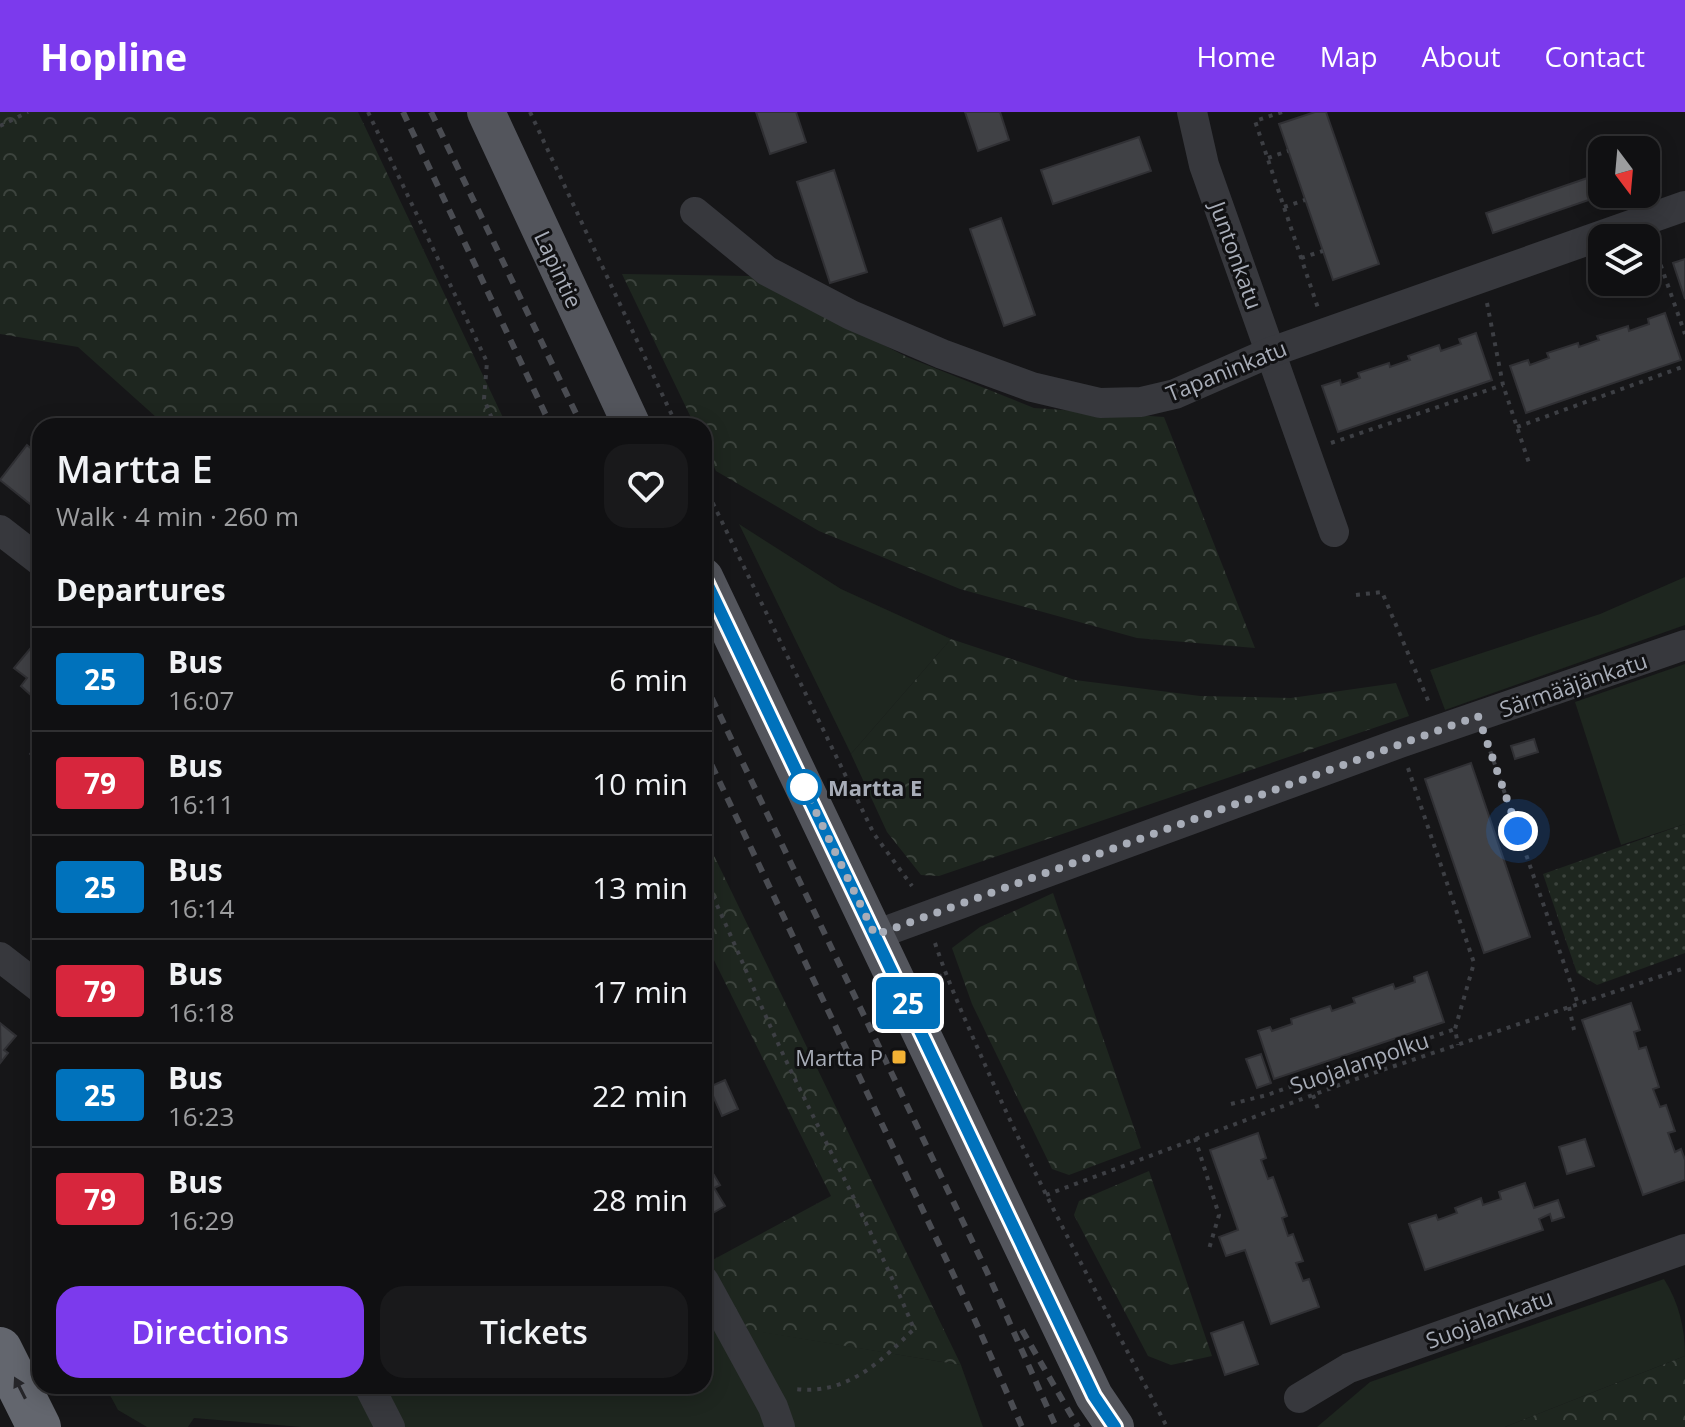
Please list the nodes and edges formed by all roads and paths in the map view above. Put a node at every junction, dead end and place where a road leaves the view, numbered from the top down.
1 (28, 112) edge
2 (368, 112) edge
3 (486, 112) edge
4 (530, 112) edge
5 (1192, 112) edge
6 (1282, 112) edge
7 (0, 126) edge
8 (1288, 151) dead end
9 (1268, 158) junction
10 (1305, 200) dead end
11 (1685, 206) edge
12 (1284, 207) junction
13 (695, 212) dead end
14 (1645, 220) junction
15 (1323, 251) dead end
16 (1301, 258) junction
17 (1482, 277) junction
18 (1683, 320) edge
19 (1326, 332) junction
20 (1685, 334) edge
21 (1271, 352) junction
22 (1685, 366) edge
23 (1503, 385) junction
24 (492, 418) edge
25 (628, 418) edge
26 (673, 418) edge
27 (1517, 427) junction
28 (1306, 451) junction
29 (1530, 466) dead end
30 (712, 501) edge
31 (0, 530) edge
32 (1334, 532) dead end
33 (32, 555) edge
34 (712, 594) edge
35 (1356, 595) dead end
36 (1685, 645) edge
37 (1478, 716) junction
38 (1440, 729) junction
39 (1400, 743) junction
40 (912, 886) dead end
41 (712, 894) edge
42 (875, 935) junction
43 (933, 938) dead end
44 (0, 957) edge
45 (1685, 968) edge
46 (945, 974) junction
47 (32, 982) edge
48 (927, 982) dead end
49 (1578, 1004) junction
50 (1569, 1007) junction
51 (1455, 1029) junction
52 (1574, 1030) dead end
53 (1458, 1045) junction
54 (1313, 1095) junction
55 (1231, 1104) dead end
56 (1319, 1112) dead end
57 (1195, 1138) junction
58 (1046, 1195) junction
59 (1209, 1249) dead end
60 (1685, 1249) edge
61 (712, 1296) edge
62 (0, 1349) edge
63 (373, 1394) edge
64 (1299, 1398) dead end
65 (777, 1417) edge
66 (39, 1427) edge
67 (390, 1427) edge
68 (1115, 1427) edge
69 (1167, 1427) edge

1 - 7 path
2 - 24 path
3 - 25 main road, Lapintie
4 - 26 path
5 - 21 street, Juntonkatu
6 - 9 path
8 - 9 path
9 - 12 path
10 - 12 path
11 - 14 street, Tapaninkatu
12 - 16 path
13 - 21 street, Tapaninkatu
14 - 17 street, Tapaninkatu
14 - 18 path
15 - 16 path
16 - 19 path
17 - 19 street, Tapaninkatu
17 - 23 path
18 - 20 path
19 - 21 street, Tapaninkatu
21 - 28 street, Juntonkatu
22 - 27 path
23 - 27 path
23 - 28 path
27 - 29 path
28 - 32 street, Juntonkatu
30 - 40 path
31 - 33 street
34 - 42 main road
35 - 38 path
36 - 37 street, Särmääjänkatu
37 - 38 street, Särmääjänkatu
37 - 49 path
38 - 39 street, Särmääjänkatu
39 - 42 street, Särmääjänkatu
39 - 51 path
41 - 65 path
42 - 68 main road
43 - 46 path
44 - 47 street
45 - 49 path, Suojalanpolku
46 - 48 path
46 - 58 path
49 - 50 path, Suojalanpolku
50 - 52 path
50 - 53 path, Suojalanpolku
51 - 53 path
51 - 55 path
53 - 54 path, Suojalanpolku
54 - 56 path
54 - 57 path, Suojalanpolku
57 - 58 path, Suojalanpolku
57 - 59 path
58 - 69 path
60 - 64 street, Suojalankatu
61 - 65 street
66 -> 62 highway
63 - 67 street

